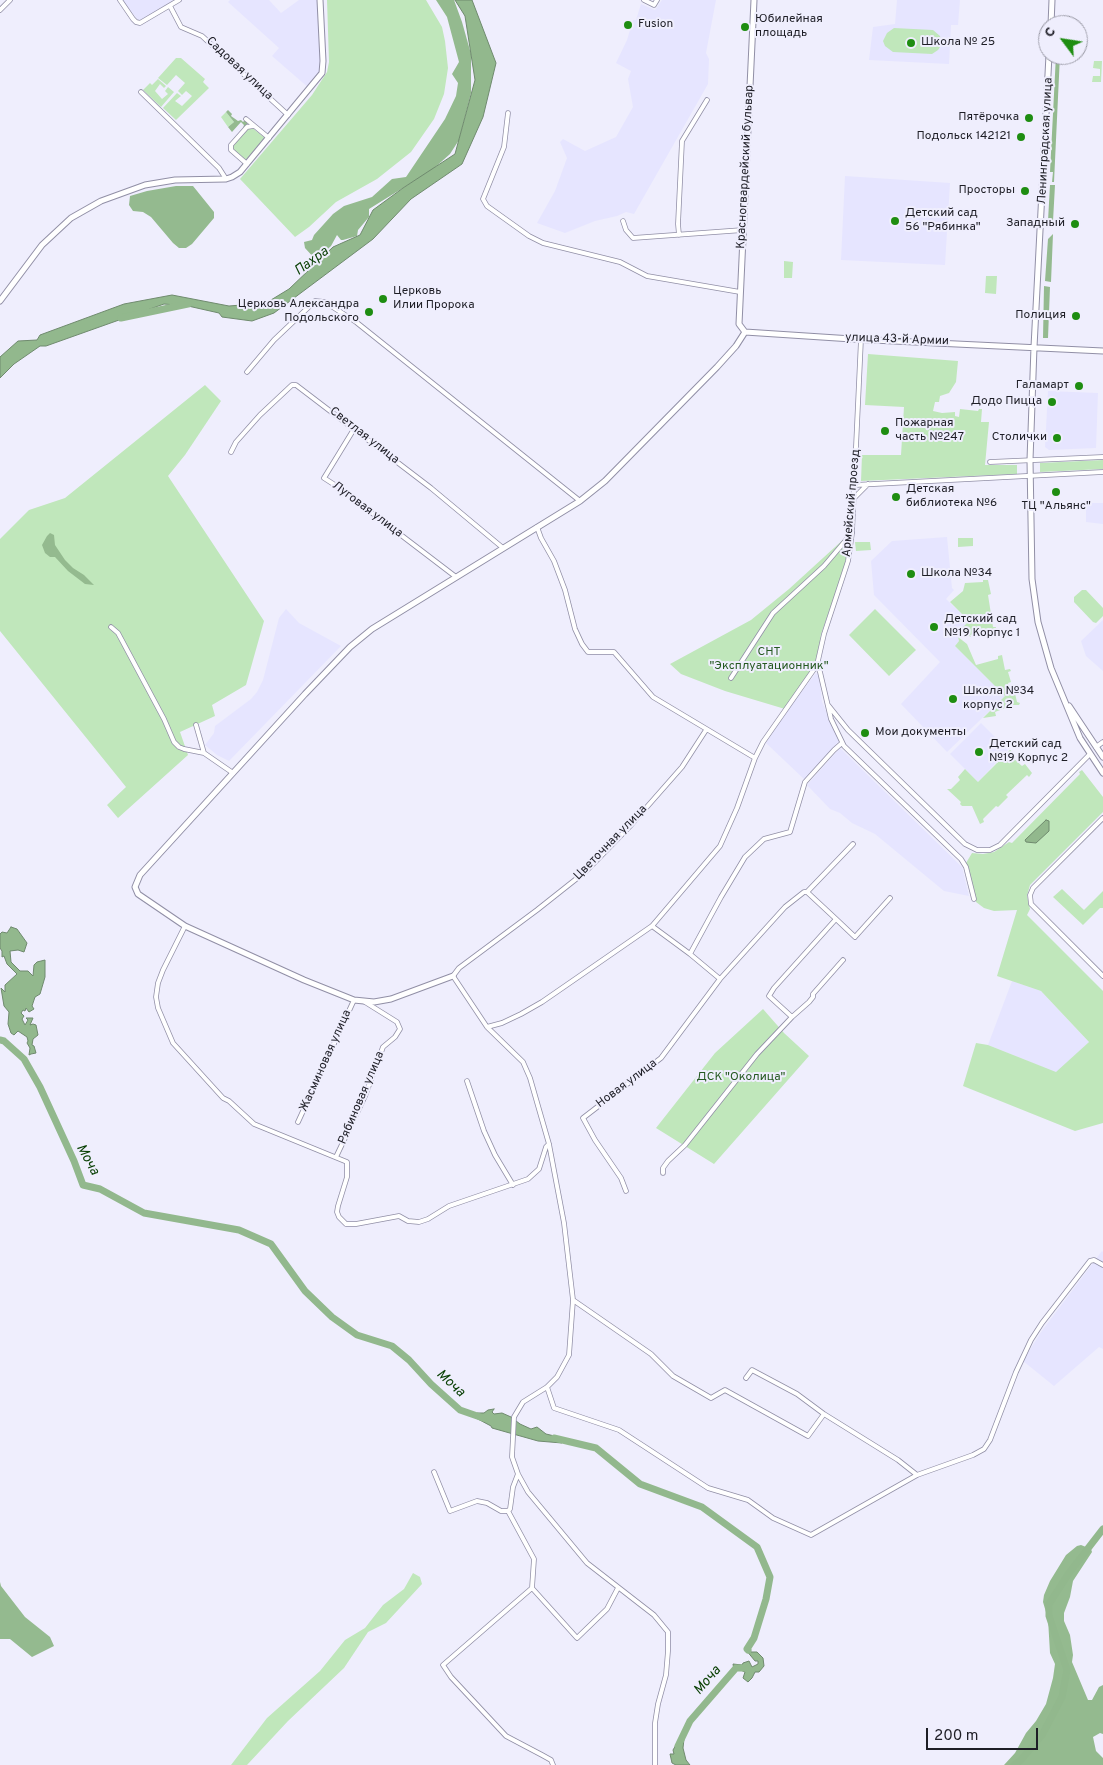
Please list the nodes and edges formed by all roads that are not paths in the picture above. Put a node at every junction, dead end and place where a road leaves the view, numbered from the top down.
1 (10, 0) edge
2 (120, 0) edge
3 (179, 0) edge
4 (320, 0) edge
5 (644, 0) edge
6 (657, 0) edge
7 (754, 0) edge
8 (1052, 0) edge
9 (170, 6) junction
10 (0, 10) edge
11 (1051, 15) edge
12 (1049, 65) edge
13 (141, 92) dead end
14 (707, 100) dead end
15 (508, 113) dead end
16 (288, 115) junction
17 (246, 119) dead end
18 (253, 126) junction
19 (269, 138) junction
20 (247, 164) junction
21 (226, 179) junction
22 (623, 221) dead end
23 (743, 230) junction
24 (679, 235) junction
25 (740, 292) junction
26 (0, 301) edge
27 (745, 332) junction
28 (1035, 336) junction
29 (861, 339) junction
30 (1034, 347) junction
31 (1050, 348) junction
32 (1103, 351) edge
33 (246, 372) dead end
34 (354, 429) junction
35 (231, 452) dead end
36 (1103, 458) edge
37 (1030, 460) junction
38 (990, 462) dead end
39 (1103, 472) edge
40 (1030, 476) junction
41 (868, 484) junction
42 (855, 485) junction
43 (854, 498) junction
44 (580, 501) junction
45 (537, 527) junction
46 (852, 533) junction
47 (503, 548) junction
48 (456, 578) junction
49 (111, 626) dead end
50 (818, 665) junction
51 (730, 678) dead end
52 (1062, 695) junction
53 (827, 705) junction
54 (196, 725) dead end
55 (706, 730) junction
56 (1087, 733) junction
57 (1080, 738) junction
58 (1103, 742) edge
59 (842, 743) junction
60 (1096, 747) junction
61 (204, 753) junction
62 (1090, 754) junction
63 (1103, 757) edge
64 (755, 758) junction
65 (233, 773) junction
66 (1103, 773) edge
67 (1103, 818) edge
68 (854, 844) dead end
69 (808, 892) junction
70 (890, 898) dead end
71 (974, 899) dead end
72 (836, 919) junction
73 (185, 926) junction
74 (652, 926) junction
75 (690, 954) junction
76 (843, 960) dead end
77 (453, 976) junction
78 (1103, 976) edge
79 (720, 979) junction
80 (354, 1000) junction
81 (365, 1002) junction
82 (792, 1018) junction
83 (487, 1027) junction
84 (467, 1081) dead end
85 (298, 1122) dead end
86 (549, 1144) junction
87 (336, 1157) junction
88 (663, 1173) dead end
89 (513, 1185) junction
90 (626, 1191) dead end
91 (1103, 1265) edge
92 (574, 1300) junction
93 (746, 1378) dead end
94 (547, 1387) junction
95 (824, 1414) junction
96 (434, 1472) dead end
97 (518, 1474) junction
98 (917, 1475) junction
99 (508, 1511) junction
100 (532, 1588) junction
101 (618, 1588) junction
102 (553, 1765) edge
103 (655, 1765) edge

1 - 10 street
2 - 9 street
3 - 9 street
4 - 16 street
5 - 6 street
7 - 23 street, Красногвардейский бульвар
8 - 11 street
9 - 16 street, Садовая улица
12 - 28 street, Ленинградская улица
13 - 21 street
14 - 24 street
15 - 25 street
16 - 19 street
17 - 18 street
18 - 19 street
18 - 20 street
19 - 20 street
20 - 21 street
21 - 26 street
22 - 24 street
23 - 24 street
23 - 25 street, Красногвардейский бульвар
25 - 27 street, Красногвардейский бульвар
27 - 29 street, улица 43-й Армии
27 - 44 street
28 - 30 street, Ленинградская улица
28 - 31 street
29 - 30 street, улица 43-й Армии
29 - 42 street, Армейский проезд
30 - 31 street, улица 43-й Армии
30 - 37 street, Ленинградская улица
31 - 32 street, улица 43-й Армии
33 - 44 street
34 - 35 street, Светлая улица
34 - 47 street, Светлая улица
34 - 48 street, Луговая улица
36 - 37 street
37 - 38 street
37 - 40 street, Ленинградская улица
39 - 40 street
40 - 41 street
40 - 52 street, Ленинградская улица
41 - 42 street
41 - 43 street
42 - 43 street, Армейский проезд
43 - 46 street, Армейский проезд
44 - 45 street
45 - 47 street
45 - 55 street
46 - 50 street, Армейский проезд
46 - 51 street
47 - 48 street
48 - 65 street
49 - 61 street
50 - 53 street, Армейский проезд
50 - 64 street
52 - 56 street
52 - 57 street
53 - 59 street
53 - 62 street, Армейский проезд
54 - 61 street
55 - 64 street
55 - 77 street, Цветочная улица
56 - 57 street
56 - 60 street
57 - 62 street
58 - 60 street
59 - 71 street
59 - 75 street
60 - 63 street
61 - 65 street
62 - 66 street
64 - 74 street
65 - 73 street
67 - 78 street
68 - 69 street, Новая улица
69 - 72 street
69 - 79 street, Новая улица
70 - 72 street
72 - 82 street
73 - 80 street
73 - 87 street
74 - 75 street
74 - 83 street
75 - 79 street
76 - 82 street
77 - 81 street
77 - 83 street
79 - 90 street, Новая улица
80 - 81 street
80 - 85 street, Жасминовая улица
81 - 87 street, Рябиновая улица
82 - 88 street
83 - 86 street
84 - 89 street
86 - 89 street
86 - 92 street
87 - 89 street
91 - 98 street
92 - 94 street
92 - 95 street
93 - 95 street
94 - 97 street
94 - 98 street
95 - 98 street
96 - 99 street
97 - 99 street
97 - 101 street
99 - 100 street
100 - 101 street
100 - 102 street
101 - 103 street

